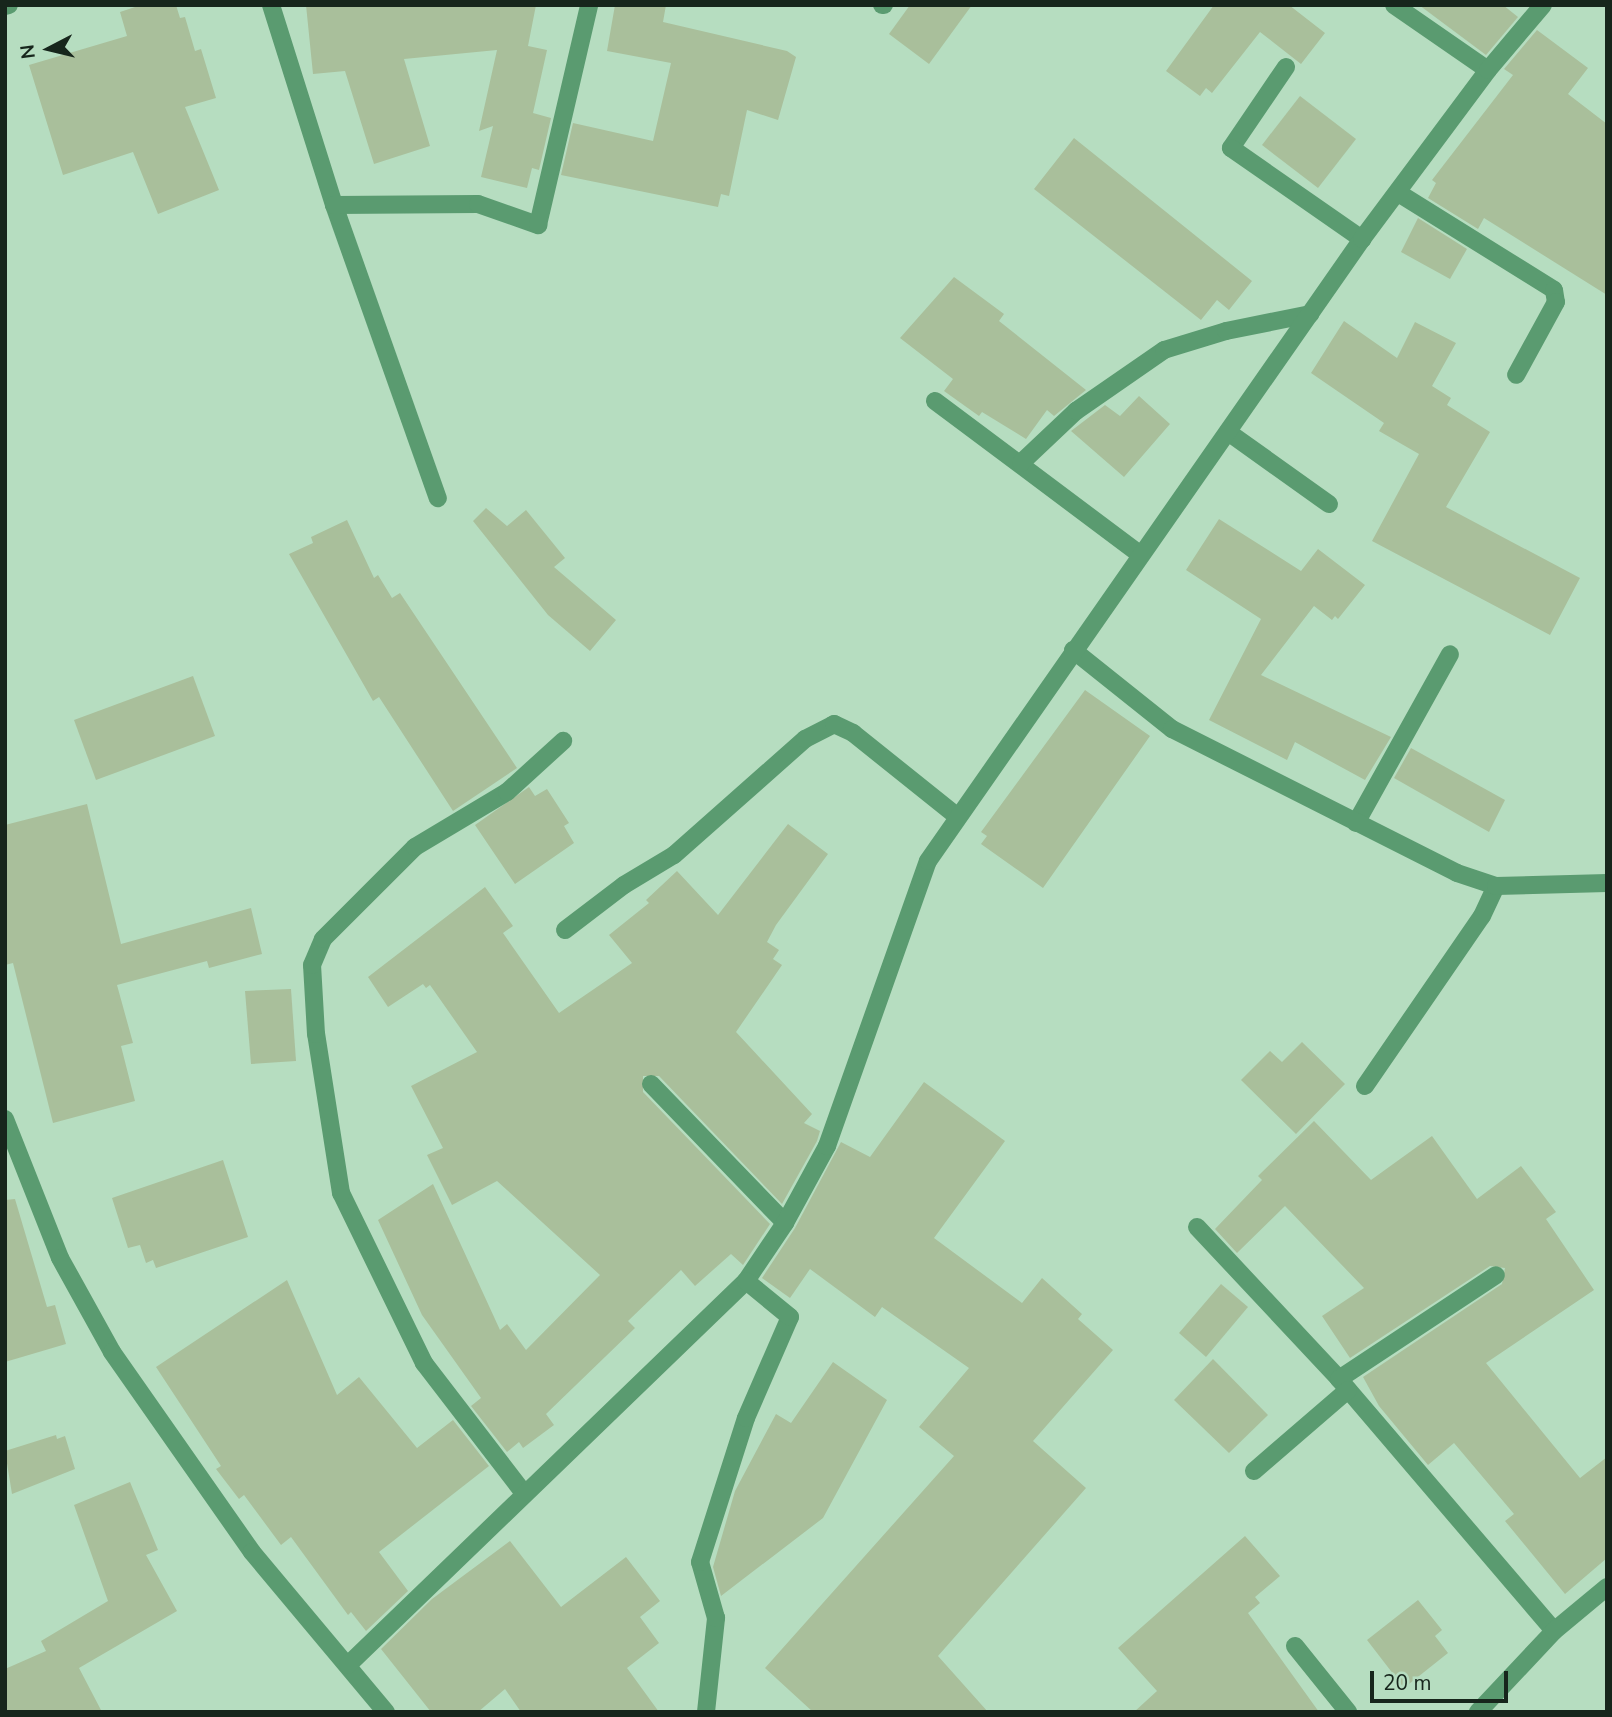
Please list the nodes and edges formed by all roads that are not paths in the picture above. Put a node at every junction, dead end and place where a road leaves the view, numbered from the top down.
1 (271, 5) edge
2 (589, 5) edge
3 (1394, 5) edge
4 (1543, 5) edge
5 (1286, 67) dead end
6 (1488, 70) junction
7 (1400, 194) junction
8 (334, 205) junction
9 (1363, 239) junction
10 (1310, 314) junction
11 (1516, 375) dead end
12 (935, 401) dead end
13 (1228, 432) junction
14 (1021, 463) junction
15 (438, 498) dead end
16 (1329, 504) dead end
17 (1141, 555) junction
18 (1073, 649) junction
19 (1450, 654) dead end
20 (562, 741) dead end
21 (958, 817) junction
22 (1356, 823) junction
23 (1607, 883) edge
24 (1496, 886) junction
25 (565, 930) dead end
26 (651, 1084) dead end
27 (1366, 1086) dead end
28 (5, 1119) edge
29 (785, 1223) junction
30 (1197, 1227) dead end
31 (1496, 1275) dead end
32 (746, 1281) junction
33 (1343, 1385) junction
34 (1254, 1471) dead end
35 (523, 1492) junction
36 (1607, 1587) edge
37 (1554, 1631) junction
38 (1295, 1646) dead end
39 (348, 1665) junction
40 (386, 1712) edge
41 (706, 1712) edge
42 (1348, 1712) edge
43 (1478, 1712) edge

1 - 8 street
2 - 8 street
3 - 6 street
4 - 6 street
5 - 9 street
6 - 7 street
7 - 9 street
7 - 11 street
8 - 15 street
9 - 10 street
10 - 13 street
10 - 14 street
12 - 14 street
13 - 16 street
13 - 17 street
14 - 17 street
17 - 18 street
18 - 21 street
18 - 22 street
19 - 22 street
20 - 35 street
21 - 25 street
21 - 29 street
22 - 24 street
23 - 24 street
24 - 27 street
26 - 29 street
28 - 39 street
29 - 32 street
30 - 33 street
31 - 33 street
32 - 35 street
32 - 41 street
33 - 34 street
33 - 37 street
35 - 39 street
36 - 37 street
37 - 43 street
38 - 42 street
39 - 40 street

